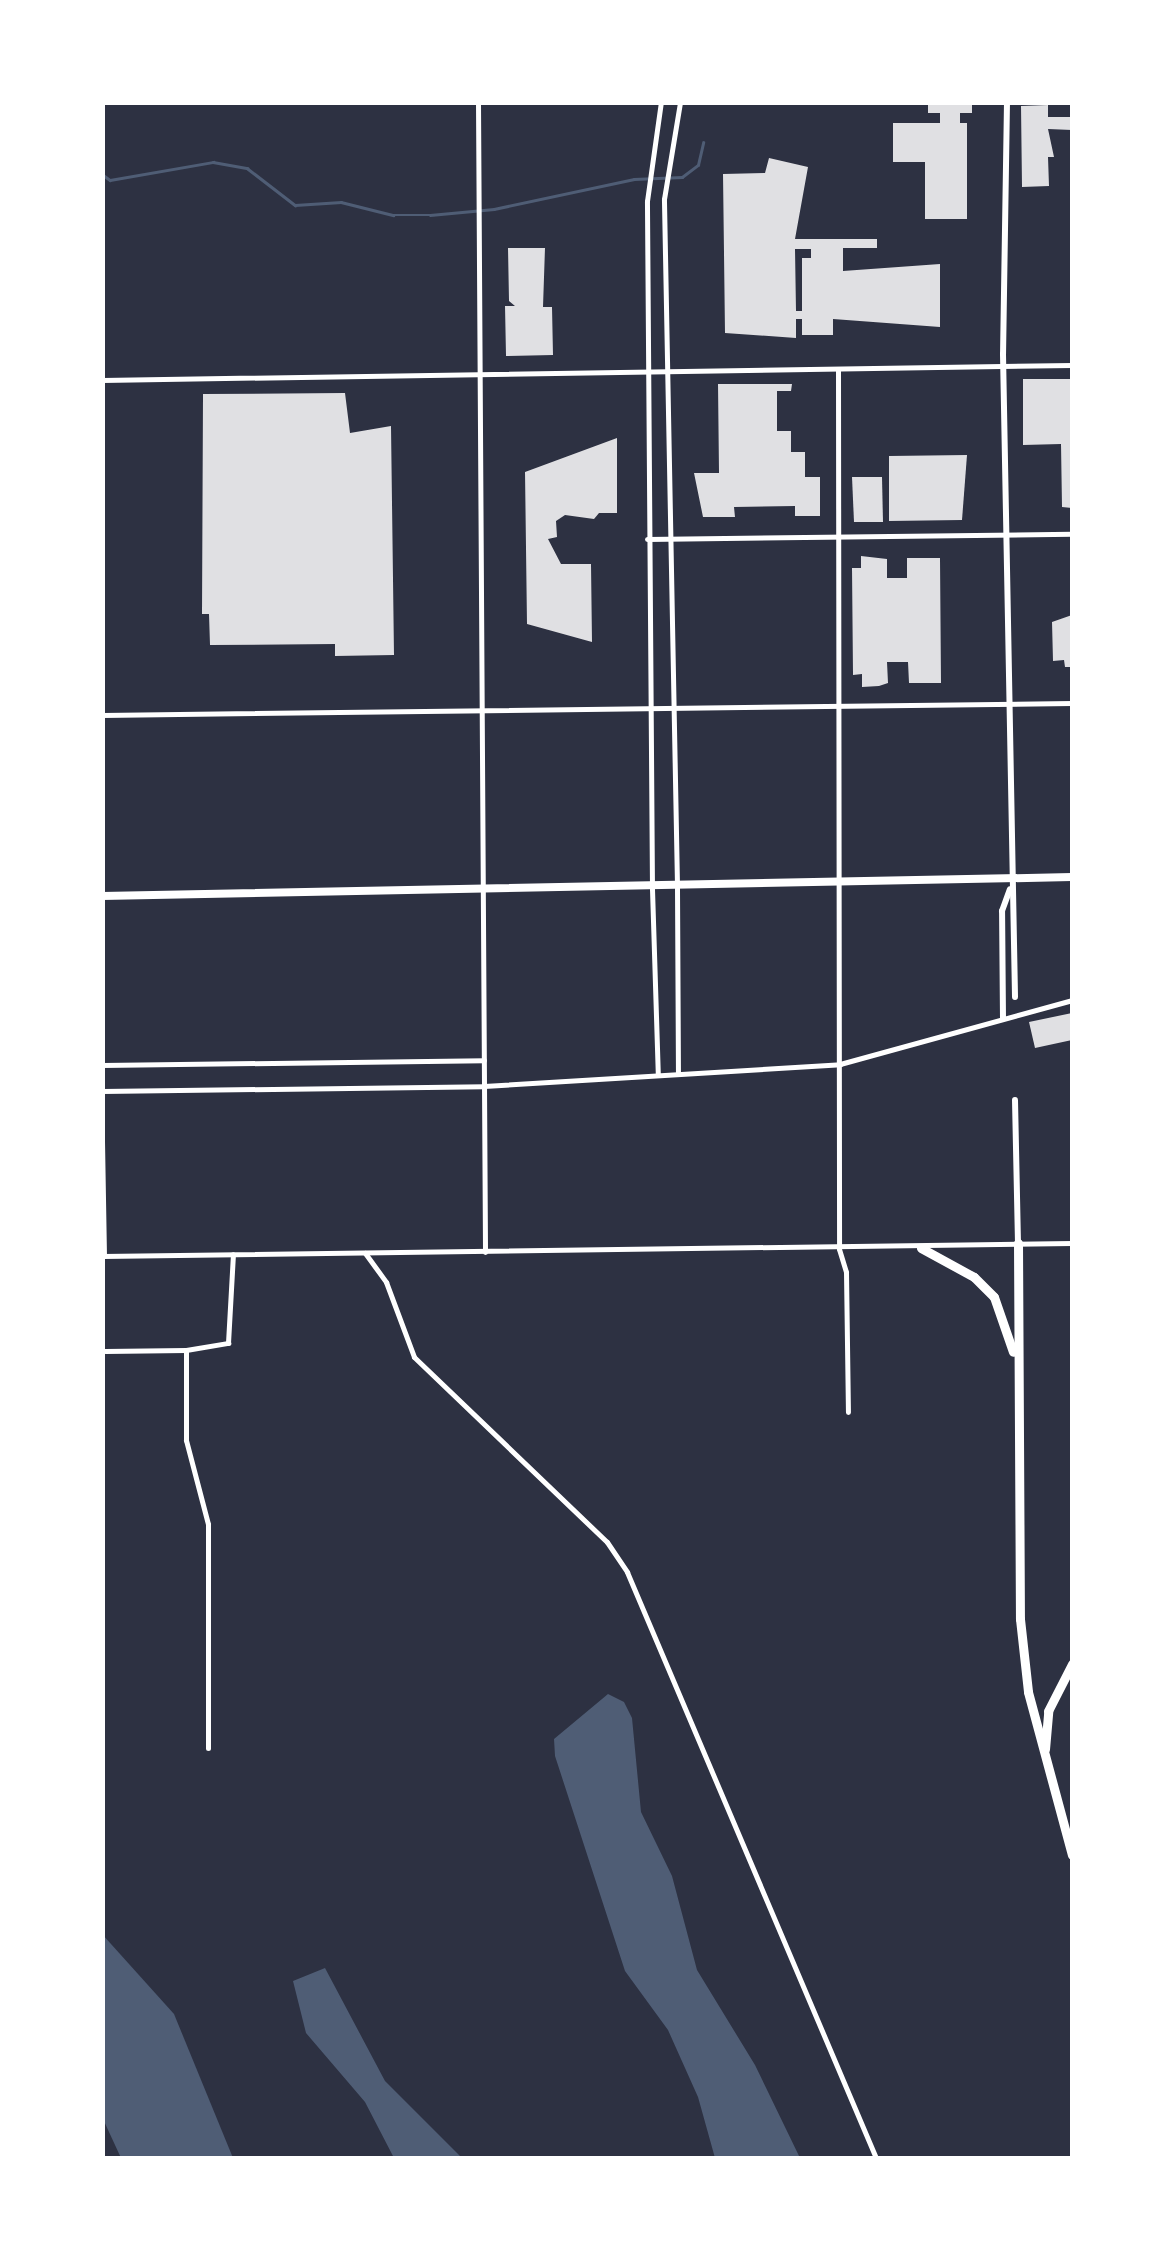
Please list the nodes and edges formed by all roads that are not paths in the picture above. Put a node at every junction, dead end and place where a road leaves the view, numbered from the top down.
1 (478, 102) edge
2 (661, 102) edge
3 (680, 102) edge
4 (1007, 102) edge
5 (1072, 365) edge
6 (1004, 367) junction
7 (838, 369) junction
8 (668, 372) junction
9 (646, 373) junction
10 (480, 376) junction
11 (102, 380) edge
12 (1072, 534) edge
13 (1007, 535) junction
14 (840, 536) junction
15 (647, 539) junction
16 (672, 540) junction
17 (1072, 703) edge
18 (1010, 704) junction
19 (840, 706) junction
20 (650, 708) junction
21 (482, 711) junction
22 (674, 713) junction
23 (102, 716) edge
24 (1072, 877) edge
25 (1011, 883) junction
26 (840, 886) junction
27 (677, 888) junction
28 (652, 889) junction
29 (483, 892) junction
30 (102, 896) edge
31 (1015, 997) dead end
32 (1072, 1000) edge
33 (1003, 1018) junction
34 (484, 1060) junction
35 (840, 1064) junction
36 (102, 1065) edge
37 (678, 1074) junction
38 (658, 1075) junction
39 (484, 1086) junction
40 (102, 1091) edge
41 (1015, 1100) dead end
42 (102, 1140) edge
43 (1018, 1243) junction
44 (1072, 1243) edge
45 (840, 1248) junction
46 (921, 1248) junction
47 (485, 1252) junction
48 (365, 1253) junction
49 (233, 1254) junction
50 (103, 1256) edge
51 (186, 1350) junction
52 (105, 1351) edge
53 (1017, 1372) junction
54 (848, 1412) dead end
55 (1072, 1664) edge
56 (208, 1748) dead end
57 (1044, 1758) junction
58 (1072, 1855) edge
59 (876, 2158) edge

1 - 10 street
2 - 9 street
3 - 8 street
4 - 6 main road
5 - 6 street
6 - 7 street
6 - 13 main road
7 - 8 street
7 - 14 street
8 - 9 street
8 - 16 street
9 - 10 street
9 - 15 street
10 - 11 street
10 - 21 street
12 - 13 street
13 - 14 street
13 - 18 main road
14 - 16 street
14 - 19 street
15 - 16 street
15 - 20 street
16 - 22 street
17 - 18 street
18 - 19 street
18 - 25 main road
19 - 22 street
19 - 26 street
20 - 21 street
20 - 22 street
20 - 28 street
21 - 23 street
21 - 29 street
22 - 27 street
24 - 25 main road
25 - 26 main road
25 - 31 main road
25 - 33 main road
26 - 27 main road
26 - 35 street
27 - 28 main road
27 - 37 street
28 - 29 main road
28 - 38 street
29 - 30 main road
29 - 34 street
32 - 33 street
33 - 35 street
34 - 36 street
34 - 39 street
35 - 37 street
35 - 45 street
37 - 38 street
38 - 39 street
39 - 40 street
39 - 47 street
41 - 43 main road
42 - 50 street
43 - 44 street
43 - 46 street
43 - 53 highway
45 - 46 street
45 - 47 street
45 - 54 street
46 - 53 highway
47 - 48 street
48 - 49 street
48 - 59 street
49 - 50 street
49 - 51 street
51 - 52 street
51 - 56 street
53 - 57 highway
55 - 57 highway
57 - 58 highway

